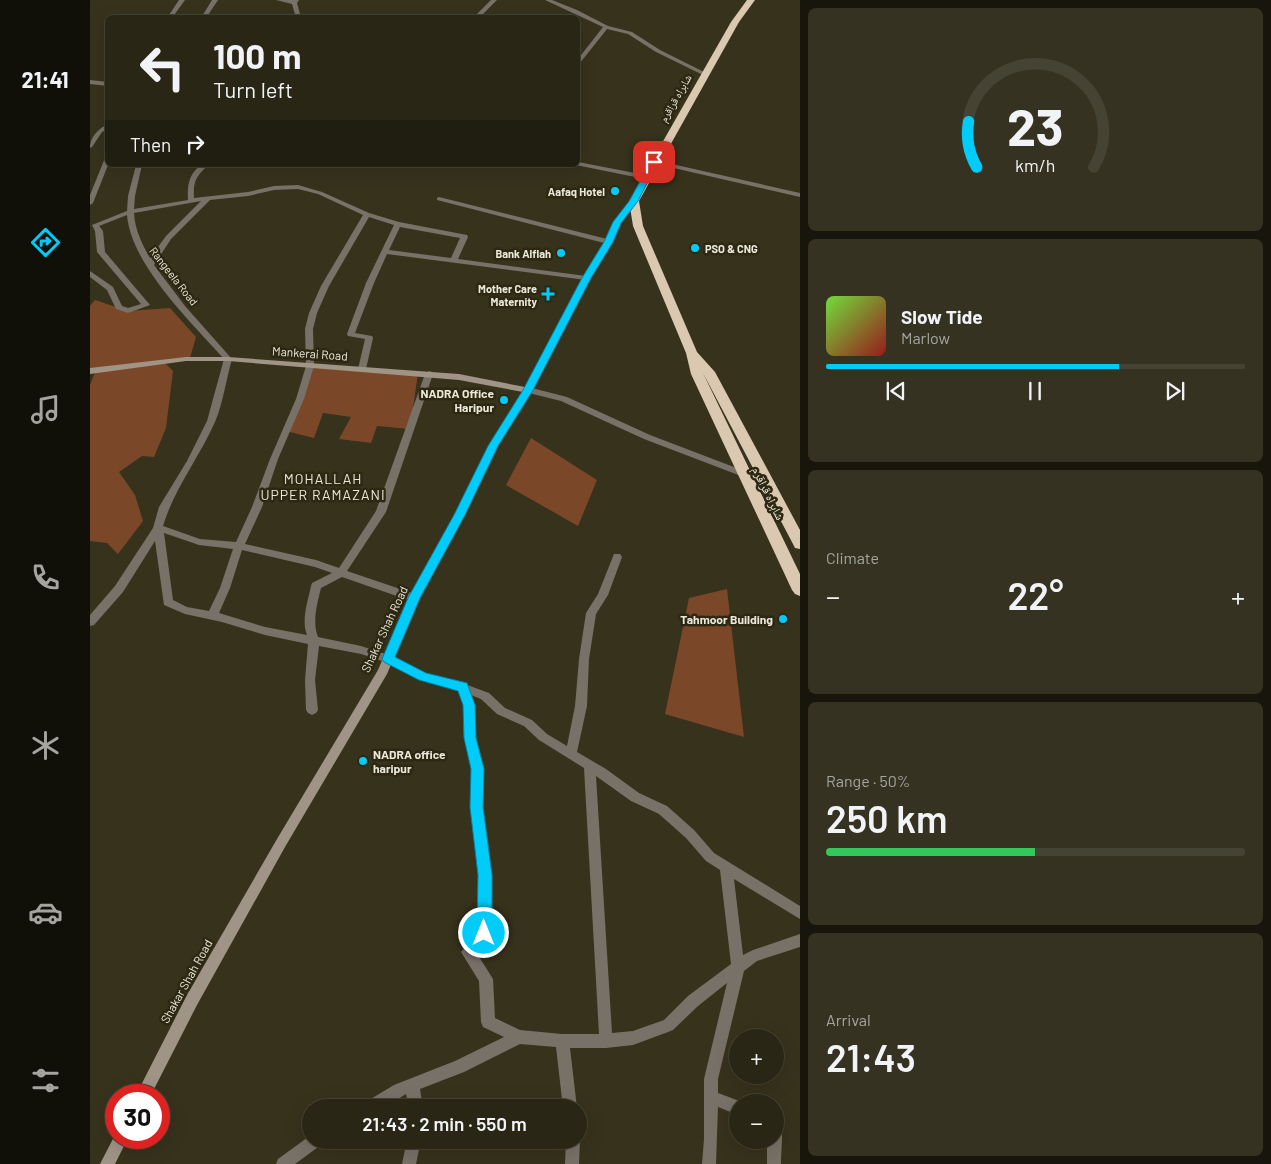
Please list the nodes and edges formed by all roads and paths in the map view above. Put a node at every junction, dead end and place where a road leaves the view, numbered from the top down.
1 (182, 0) edge
2 (215, 0) edge
3 (279, 0) edge
4 (494, 0) edge
5 (548, 0) edge
6 (751, 0) edge
7 (295, 1) edge
8 (171, 15) edge
9 (205, 15) edge
10 (298, 15) edge
11 (477, 15) edge
12 (606, 27) junction
13 (580, 60) edge
14 (705, 74) junction
15 (90, 82) edge
16 (105, 84) edge
17 (105, 128) edge
18 (90, 146) edge
19 (654, 162) junction
20 (580, 164) edge
21 (105, 166) edge
22 (139, 167) edge
23 (202, 167) edge
24 (645, 177) junction
25 (800, 195) edge
26 (208, 198) junction
27 (439, 199) dead end
28 (191, 201) junction
29 (634, 201) junction
30 (90, 203) edge
31 (130, 212) junction
32 (367, 214) junction
33 (398, 224) junction
34 (608, 242) junction
35 (385, 252) junction
36 (453, 262) junction
37 (150, 265) junction
38 (90, 272) edge
39 (586, 278) junction
40 (692, 353) junction
41 (228, 359) junction
42 (310, 366) junction
43 (362, 369) junction
44 (90, 371) edge
45 (429, 374) junction
46 (528, 390) junction
47 (744, 474) junction
48 (158, 528) junction
49 (800, 544) edge
50 (239, 546) junction
51 (617, 557) dead end
52 (341, 573) junction
53 (800, 590) edge
54 (414, 598) junction
55 (212, 616) junction
56 (90, 622) edge
57 (314, 641) junction
58 (388, 659) junction
59 (462, 687) junction
60 (312, 710) dead end
61 (571, 752) junction
62 (590, 765) junction
63 (726, 866) junction
64 (800, 913) edge
65 (800, 940) edge
66 (738, 967) junction
67 (519, 1037) junction
68 (606, 1041) junction
69 (562, 1042) junction
70 (149, 1084) edge
71 (412, 1085) junction
72 (711, 1097) junction
73 (386, 1099) edge
74 (414, 1099) edge
75 (569, 1099) edge
76 (729, 1104) edge
77 (116, 1149) edge
78 (304, 1149) edge
79 (412, 1149) edge
80 (573, 1149) edge
81 (774, 1149) edge
82 (108, 1164) edge
83 (283, 1164) edge
84 (409, 1164) edge
85 (572, 1164) edge
86 (709, 1164) edge
87 (774, 1164) edge

1 - 8 street
2 - 9 street
3 - 7 street
4 - 11 street
5 - 12 street
6 - 14 highway, شاہراہ قراقرم
7 - 10 street
12 - 13 street
12 - 14 street
14 - 19 highway, شاہراہ قراقرم
15 - 16 street
17 - 18 street
19 - 24 highway, شاہراہ قراقرم
19 - 25 street
20 - 24 street
21 - 30 street
22 - 31 street, Rangeela Road
23 - 28 street
24 - 29 highway, شاہراہ قراقرم
26 - 28 street
26 - 32 street
26 - 37 street
27 - 34 street
28 - 31 street
29 - 34 main road, Shakar Shah Road
29 - 40 highway, شاہراہ قراقرم
31 - 37 street, Rangeela Road
31 - 38 street
32 - 33 street
32 - 42 street
33 - 35 street
33 - 36 street
34 - 39 main road, Shakar Shah Road
35 - 36 street
35 - 43 street
36 - 39 street
37 - 41 street, Rangeela Road
39 - 46 main road, Shakar Shah Road
40 - 47 highway, شاہراہ قراقرم
40 - 49 highway, شاہراہ قراقرم
41 - 42 main road, Mankerai Road
41 - 44 main road, Mankerai Road
41 - 48 street
42 - 43 main road, Mankerai Road
42 - 50 street
43 - 45 main road, Mankerai Road
45 - 46 main road, Mankerai Road
45 - 52 street
46 - 47 street
46 - 54 main road, Shakar Shah Road
47 - 53 highway, شاہراہ قراقرم
48 - 50 street
48 - 55 street
48 - 56 street
50 - 52 street
50 - 55 street
51 - 61 street
52 - 54 street
52 - 57 street
54 - 58 main road, Shakar Shah Road
55 - 57 street
57 - 58 street
57 - 60 street
58 - 59 street
58 - 70 main road, Shakar Shah Road
59 - 61 street
59 - 67 street
61 - 62 street
62 - 63 street
62 - 68 street
63 - 64 street
63 - 66 street
65 - 66 street
66 - 68 street
66 - 72 street
67 - 69 street
67 - 71 street
68 - 69 street
69 - 75 street
71 - 73 street
71 - 74 street
72 - 76 street
72 - 86 street
77 - 82 main road
78 - 83 street
79 - 84 street
80 - 85 street
81 - 87 street

